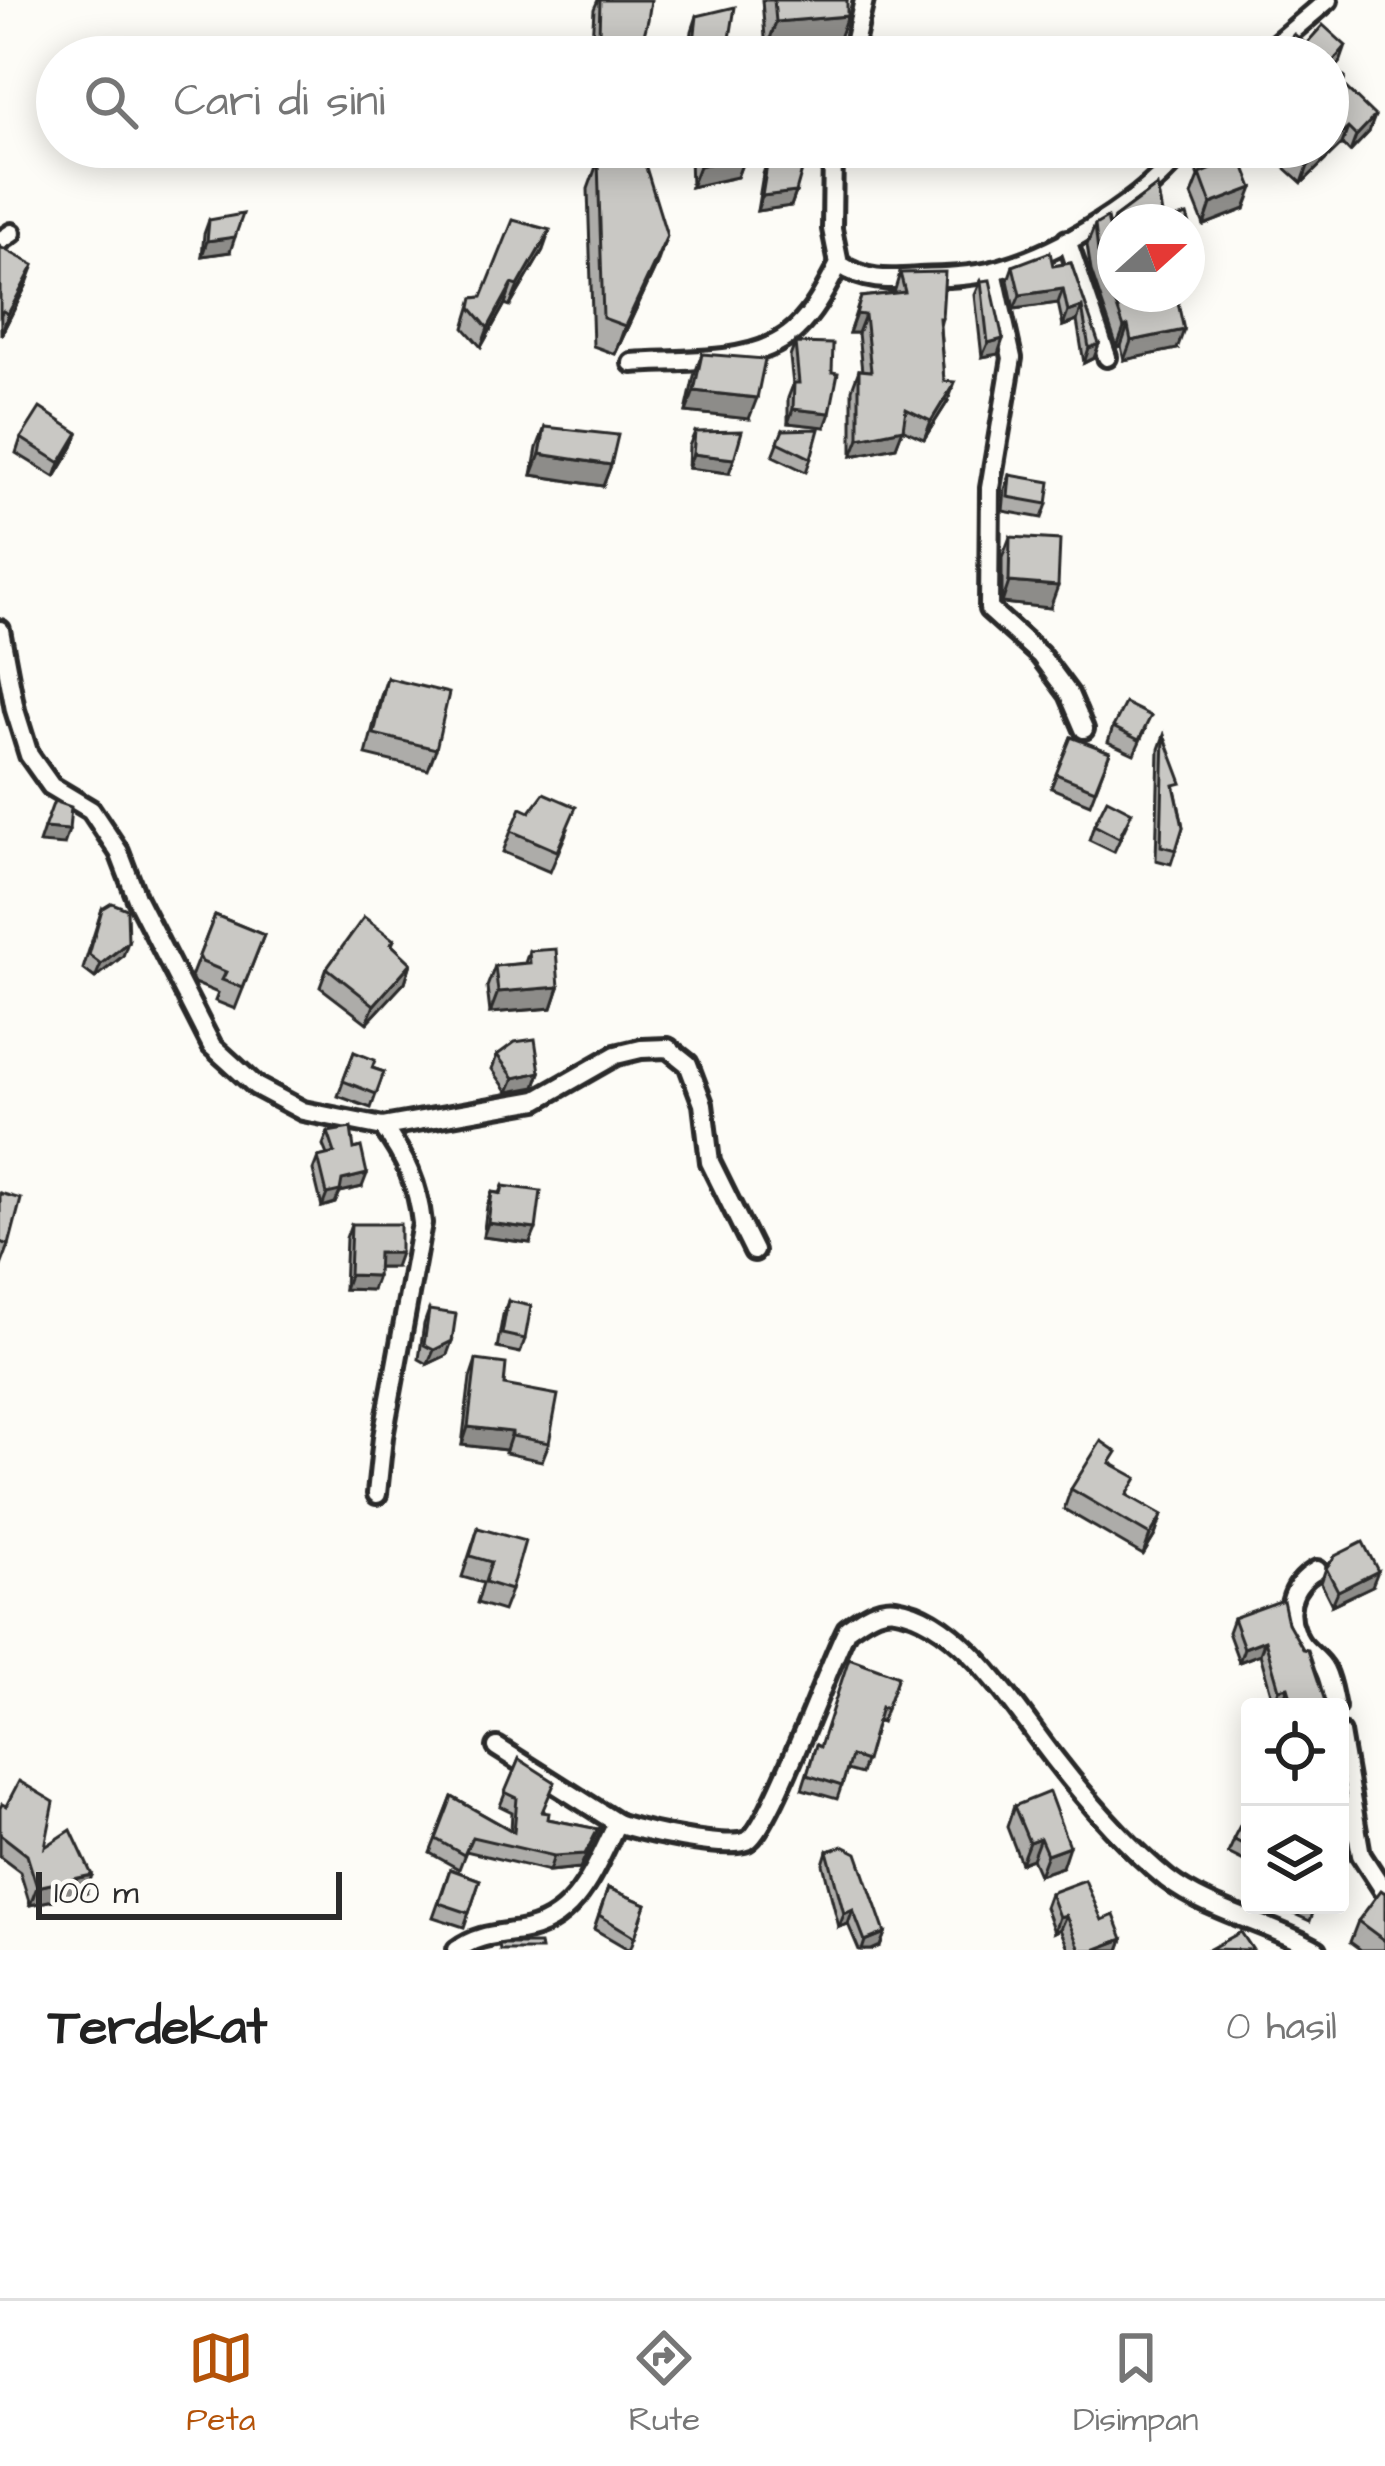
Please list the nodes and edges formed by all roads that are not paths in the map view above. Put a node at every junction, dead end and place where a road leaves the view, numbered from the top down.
1 (864, 0) edge
2 (1328, 0) edge
3 (856, 36) edge
4 (1286, 36) edge
5 (833, 168) edge
6 (1165, 168) edge
7 (1067, 240) junction
8 (839, 264) junction
9 (993, 272) junction
10 (1107, 357) dead end
11 (632, 363) dead end
12 (0, 630) edge
13 (1084, 730) dead end
14 (383, 1127) junction
15 (754, 1251) dead end
16 (377, 1494) dead end
17 (1317, 1570) dead end
18 (1332, 1698) edge
19 (497, 1748) dead end
20 (1349, 1785) edge
21 (617, 1823) junction
22 (1385, 1892) edge
23 (457, 1950) edge
24 (1317, 1950) edge

1 - 3 street
2 - 4 street
5 - 8 street
6 - 7 street
7 - 9 street
7 - 10 street
8 - 9 street
8 - 11 street
9 - 13 street
12 - 14 street
14 - 15 street
14 - 16 street
17 - 18 street
19 - 21 street
20 - 22 street
21 - 23 street
21 - 24 street

